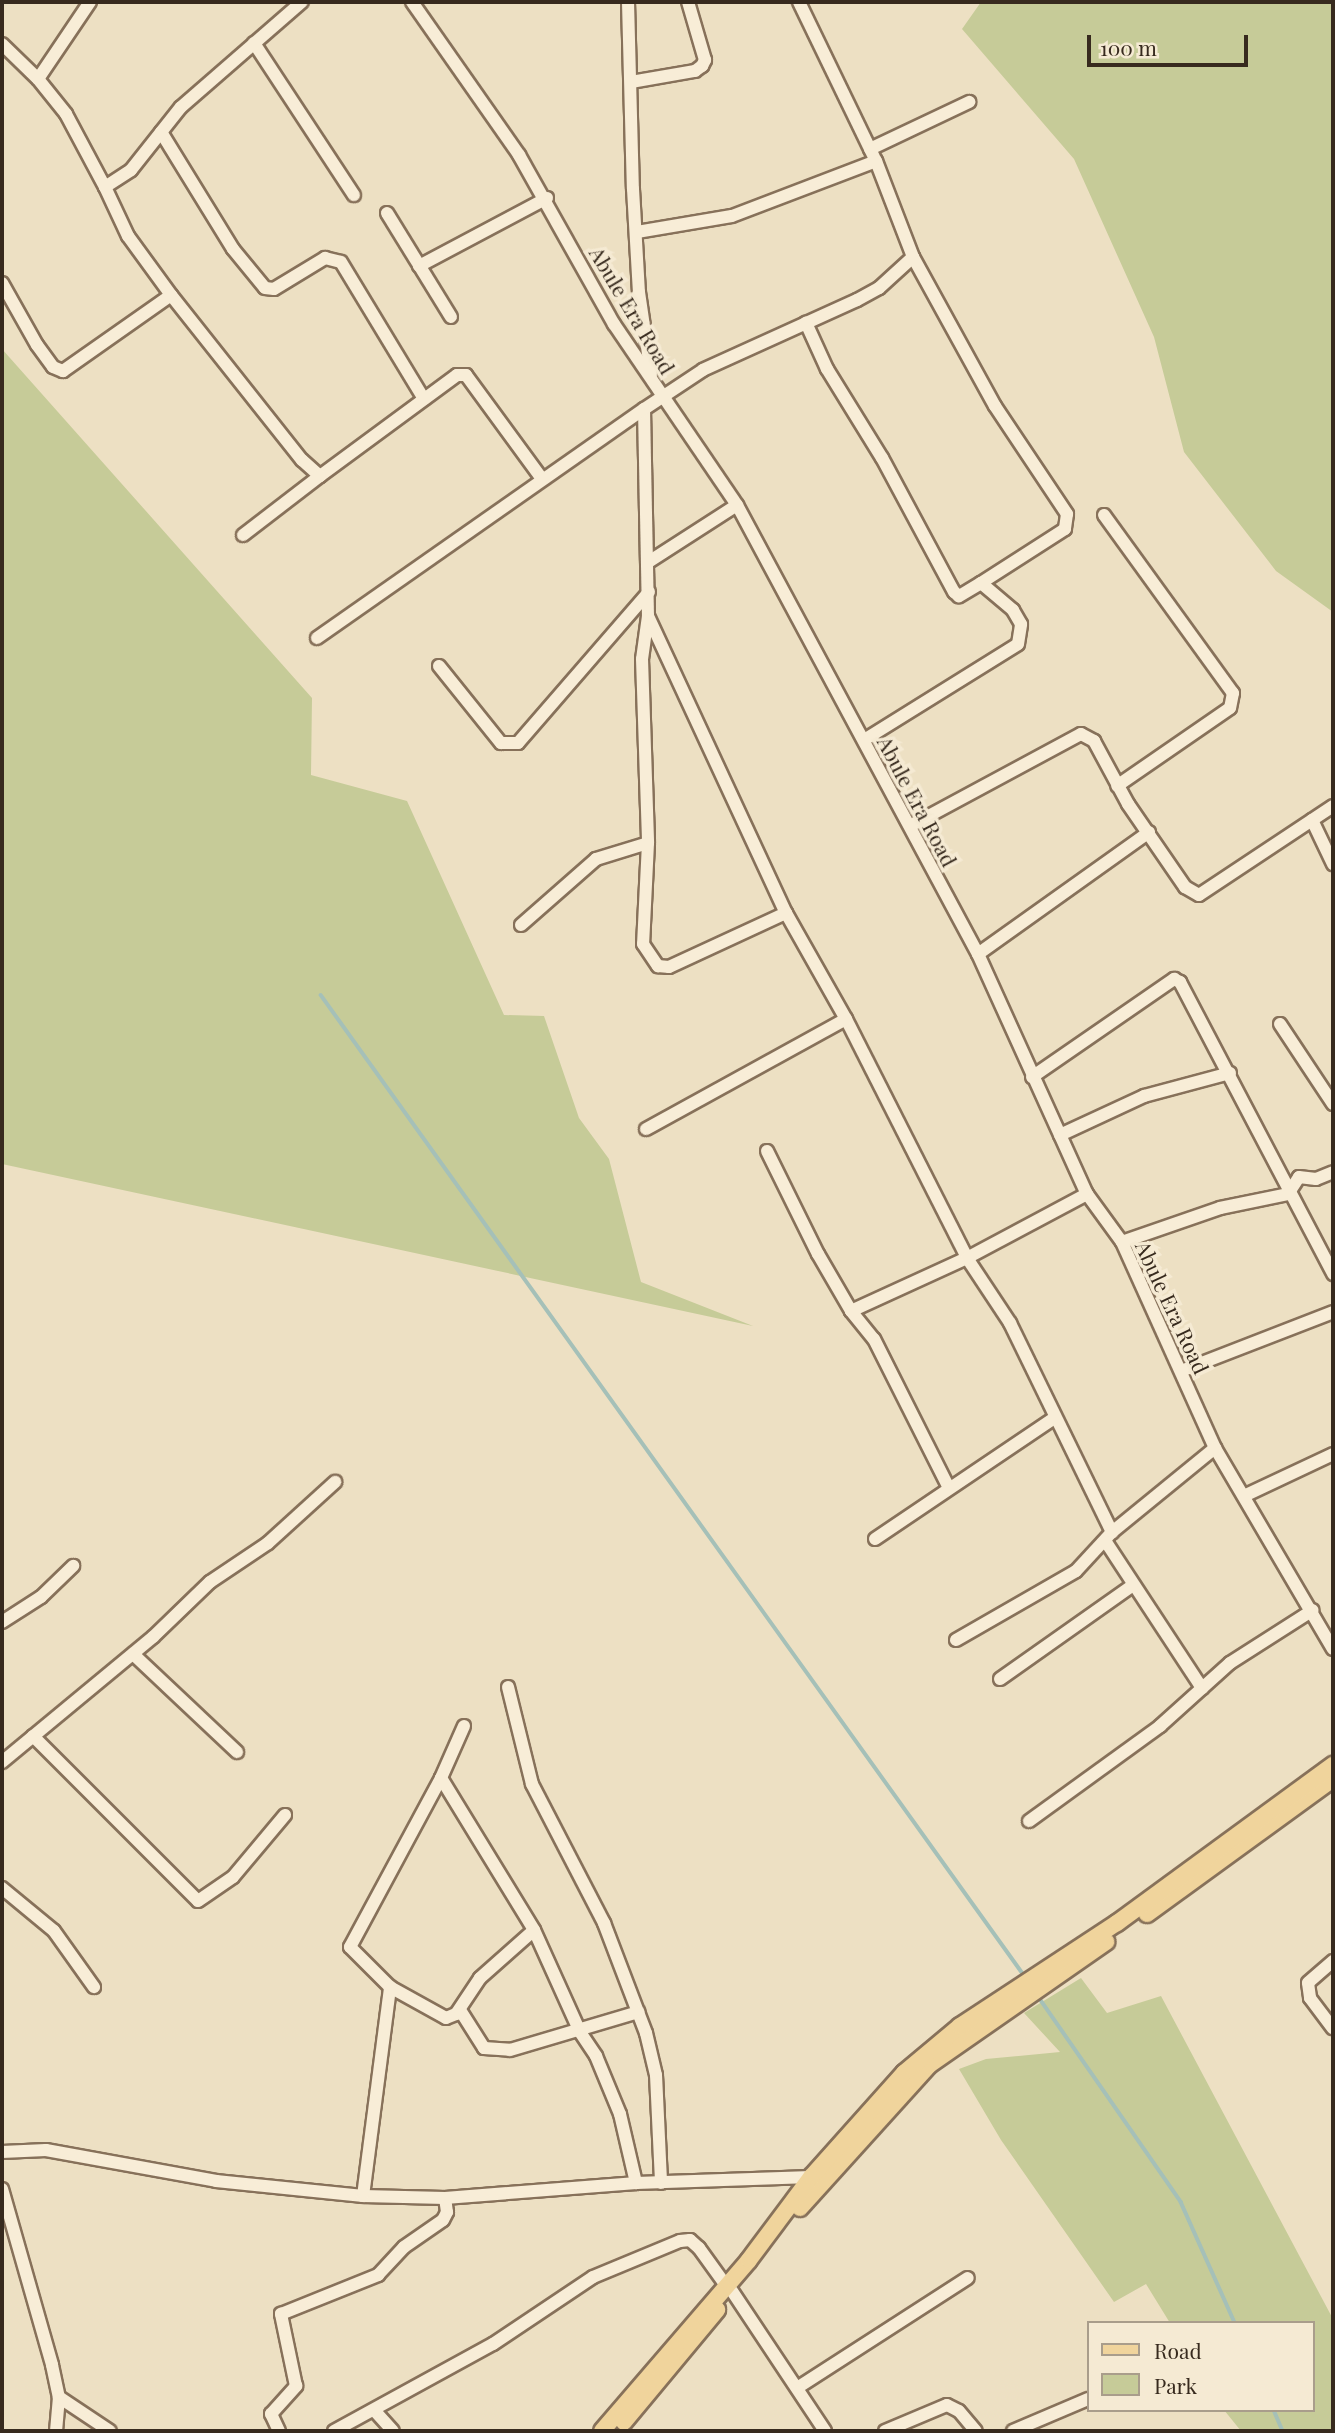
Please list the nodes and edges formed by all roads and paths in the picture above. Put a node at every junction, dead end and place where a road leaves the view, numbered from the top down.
1 (90, 2) edge
2 (302, 2) edge
3 (412, 2) edge
4 (628, 2) edge
5 (688, 2) edge
6 (799, 2) edge
7 (254, 43) junction
8 (2, 44) edge
9 (38, 79) junction
10 (631, 82) junction
11 (969, 102) dead end
12 (161, 132) junction
13 (873, 155) junction
14 (105, 187) junction
15 (354, 195) dead end
16 (547, 198) junction
17 (387, 213) dead end
18 (637, 232) junction
19 (913, 257) junction
20 (419, 266) junction
21 (2, 283) edge
22 (171, 295) junction
23 (451, 317) dead end
24 (806, 323) junction
25 (651, 378) junction
26 (663, 396) junction
27 (424, 399) junction
28 (644, 409) junction
29 (320, 476) junction
30 (542, 479) junction
31 (737, 505) junction
32 (1104, 515) dead end
33 (243, 535) dead end
34 (650, 561) junction
35 (981, 583) junction
36 (649, 592) junction
37 (648, 616) junction
38 (317, 638) dead end
39 (439, 666) dead end
40 (864, 740) junction
41 (1117, 786) junction
42 (1333, 806) edge
43 (1312, 820) junction
44 (910, 826) junction
45 (1149, 832) junction
46 (648, 844) junction
47 (1333, 864) edge
48 (786, 913) junction
49 (521, 925) dead end
50 (978, 954) junction
51 (846, 1019) junction
52 (1280, 1024) dead end
53 (1230, 1073) junction
54 (1032, 1077) junction
55 (1333, 1104) edge
56 (646, 1129) dead end
57 (1060, 1135) junction
58 (767, 1151) dead end
59 (1333, 1172) edge
60 (1087, 1194) junction
61 (1288, 1194) junction
62 (1122, 1242) junction
63 (967, 1258) junction
64 (1333, 1275) edge
65 (851, 1311) junction
66 (1333, 1312) edge
67 (1181, 1371) junction
68 (1053, 1419) junction
69 (1215, 1448) junction
70 (1333, 1454) edge
71 (335, 1482) dead end
72 (948, 1486) junction
73 (1246, 1495) junction
74 (1109, 1537) junction
75 (875, 1539) dead end
76 (73, 1566) dead end
77 (1132, 1586) junction
78 (1313, 1610) junction
79 (2, 1622) edge
80 (956, 1640) dead end
81 (1333, 1649) edge
82 (133, 1654) junction
83 (1000, 1679) dead end
84 (508, 1687) dead end
85 (1202, 1688) junction
86 (464, 1726) dead end
87 (33, 1736) junction
88 (237, 1752) dead end
89 (2, 1762) edge
90 (1333, 1765) edge
91 (441, 1778) junction
92 (1333, 1779) edge
93 (285, 1815) dead end
94 (1029, 1821) dead end
95 (2, 1888) edge
96 (534, 1930) junction
97 (1333, 1961) edge
98 (1053, 1971) junction
99 (93, 1987) dead end
100 (390, 1987) junction
101 (1013, 1997) junction
102 (460, 2010) junction
103 (638, 2012) junction
104 (1333, 2028) edge
105 (580, 2032) junction
106 (2, 2152) edge
107 (811, 2177) junction
108 (636, 2183) junction
109 (662, 2183) junction
110 (2, 2189) edge
111 (363, 2196) junction
112 (444, 2198) junction
113 (968, 2278) dead end
114 (728, 2287) junction
115 (797, 2388) junction
116 (59, 2397) junction
117 (1086, 2400) edge
118 (374, 2410) junction
119 (356, 2419) junction
120 (56, 2431) edge
121 (110, 2431) edge
122 (279, 2431) edge
123 (334, 2431) edge
124 (349, 2431) edge
125 (393, 2431) edge
126 (602, 2431) edge
127 (615, 2431) edge
128 (824, 2431) edge
129 (885, 2431) edge
130 (976, 2431) edge
131 (1013, 2431) edge

1 - 9 street
2 - 7 street
3 - 16 street, Abule Era Road
4 - 10 street
5 - 10 street
6 - 13 street
7 - 12 street
7 - 15 street
8 - 9 street
9 - 14 street
10 - 18 street
11 - 13 street
12 - 14 street
12 - 27 street
13 - 18 street
13 - 19 street
14 - 22 street
16 - 20 street
16 - 25 street, Abule Era Road
17 - 20 street
18 - 25 street
19 - 24 street
19 - 35 street
20 - 23 street
21 - 22 street
22 - 29 street
24 - 26 street
24 - 35 street
25 - 26 street, Abule Era Road
26 - 28 street
26 - 31 street, Abule Era Road
27 - 29 street
27 - 30 street
28 - 30 street
28 - 34 street
29 - 33 street
30 - 38 street
31 - 34 street
31 - 40 street, Abule Era Road
32 - 41 street
34 - 36 street
35 - 40 street
36 - 37 street
36 - 39 street
37 - 46 street
37 - 48 street
40 - 44 street, Abule Era Road
41 - 44 street
41 - 45 street
42 - 43 street
43 - 45 street
43 - 47 street
44 - 50 street, Abule Era Road
45 - 50 street
46 - 48 street
46 - 49 street
48 - 51 street
50 - 54 street, Abule Era Road
51 - 56 street
51 - 63 street
52 - 55 street
53 - 54 street
53 - 57 street
53 - 61 street
54 - 57 street, Abule Era Road
57 - 60 street, Abule Era Road
58 - 65 street
59 - 61 street
60 - 62 street, Abule Era Road
60 - 63 street
61 - 62 street
61 - 64 street
62 - 67 street, Abule Era Road
63 - 65 street
63 - 68 street
65 - 72 street
66 - 67 street
67 - 69 street, Abule Era Road
68 - 72 street
68 - 74 street
69 - 73 street, Abule Era Road
69 - 74 street
70 - 73 street
71 - 82 street
72 - 75 street
73 - 78 street, Abule Era Road
74 - 77 street
74 - 80 street
76 - 79 street
77 - 83 street
77 - 85 street
78 - 81 street, Abule Era Road
78 - 85 street
82 - 87 street
82 - 88 street
84 - 103 street
85 - 94 street
86 - 91 street
87 - 89 street
87 - 93 street
90 - 98 main road
91 - 96 street
91 - 100 street
92 - 98 main road
95 - 99 street
96 - 102 street
96 - 105 street
97 - 104 street
98 - 101 main road
100 - 102 street
100 - 111 street
101 - 107 main road
101 - 114 main road
102 - 105 street
103 - 105 street
103 - 109 street
105 - 108 street
106 - 111 street
107 - 109 street
107 - 114 main road
108 - 109 street
108 - 112 street
110 - 116 street
111 - 112 street
112 - 122 street
113 - 115 street
114 - 115 street
114 - 118 street
114 - 126 main road
114 - 127 main road
115 - 128 street
116 - 120 street
116 - 121 street
117 - 131 street
118 - 119 street
118 - 125 street
119 - 123 street
119 - 124 street
129 - 130 street

